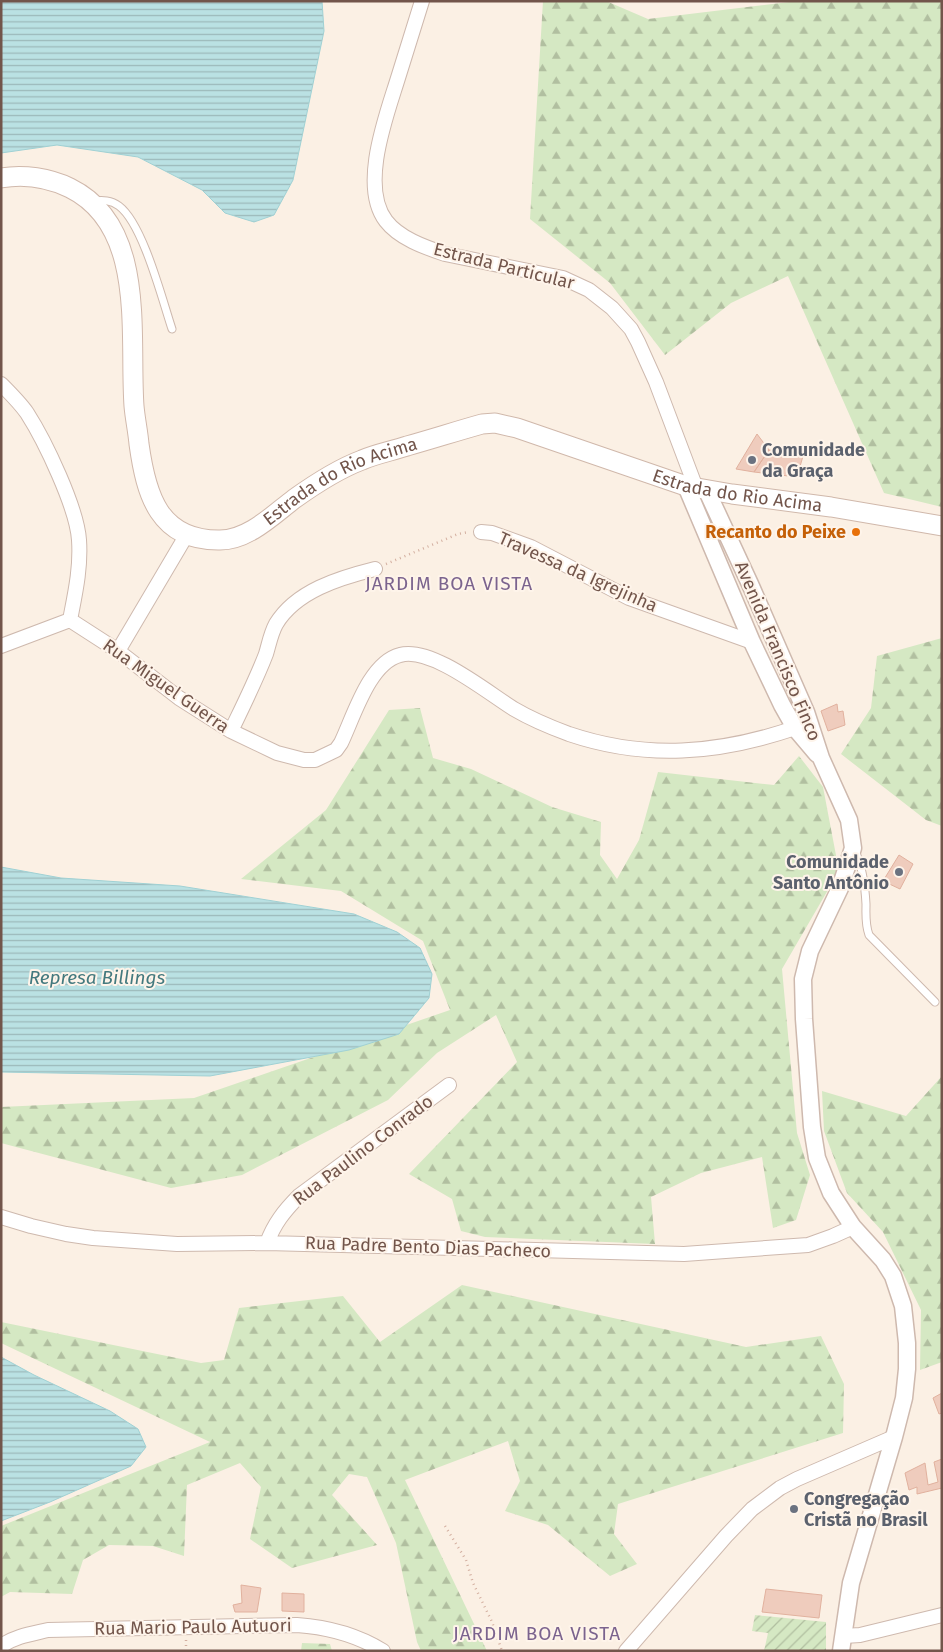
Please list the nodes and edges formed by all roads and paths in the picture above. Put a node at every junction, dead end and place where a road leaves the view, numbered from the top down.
1 (422, 1) edge
2 (1, 178) edge
3 (92, 201) junction
4 (612, 308) joint
5 (172, 329) dead end
6 (1, 384) edge
7 (697, 488) junction
8 (942, 526) edge
9 (480, 532) joint
10 (186, 536) junction
11 (374, 568) joint
12 (70, 620) junction
13 (752, 642) junction
14 (1, 646) edge
15 (118, 651) junction
16 (806, 712) junction
17 (795, 728) junction
18 (231, 731) junction
19 (821, 758) junction
20 (853, 848) junction
21 (936, 1002) dead end
22 (449, 1085) dead end
23 (1, 1217) edge
24 (854, 1226) junction
25 (266, 1243) junction
26 (894, 1437) junction
27 (445, 1526) dead end
28 (942, 1615) edge
29 (1, 1646) edge
30 (845, 1646) edge
31 (383, 1651) edge
32 (502, 1651) edge
33 (626, 1651) edge

1 - 4 street, Estrada Particular
2 - 3 main road
3 - 5 lane
3 - 10 main road
4 - 7 street, Avenida Francisco Finco
6 - 12 street
7 - 8 main road, Estrada do Rio Acima
7 - 10 main road, Estrada do Rio Acima
7 - 13 street, Avenida Francisco Finco
7 - 16 street, Avenida Francisco Finco
9 - 11 path, Travessa da Igrejinha
9 - 13 street, Travessa da Igrejinha
10 - 15 street
11 - 18 street
12 - 14 street
12 - 15 street, Rua Miguel Guerra
13 - 17 street, Avenida Francisco Finco
15 - 18 street, Rua Miguel Guerra
16 - 17 street
16 - 19 street, Avenida Francisco Finco
17 - 18 street, Rua Miguel Guerra
17 - 19 street, Avenida Francisco Finco
19 - 20 street, Avenida Francisco Finco
20 - 21 lane
20 - 24 street, Avenida Francisco Finco
22 - 25 street, Rua Paulino Conrado
23 - 25 street, Rua Padre Bento Dias Pacheco
24 - 25 street, Rua Padre Bento Dias Pacheco
24 - 26 street, Avenida Francisco Finco
26 - 30 street, Avenida Francisco Finco
26 - 33 street
27 - 32 path
28 - 30 street
29 - 31 street, Rua Mario Paulo Autuori

